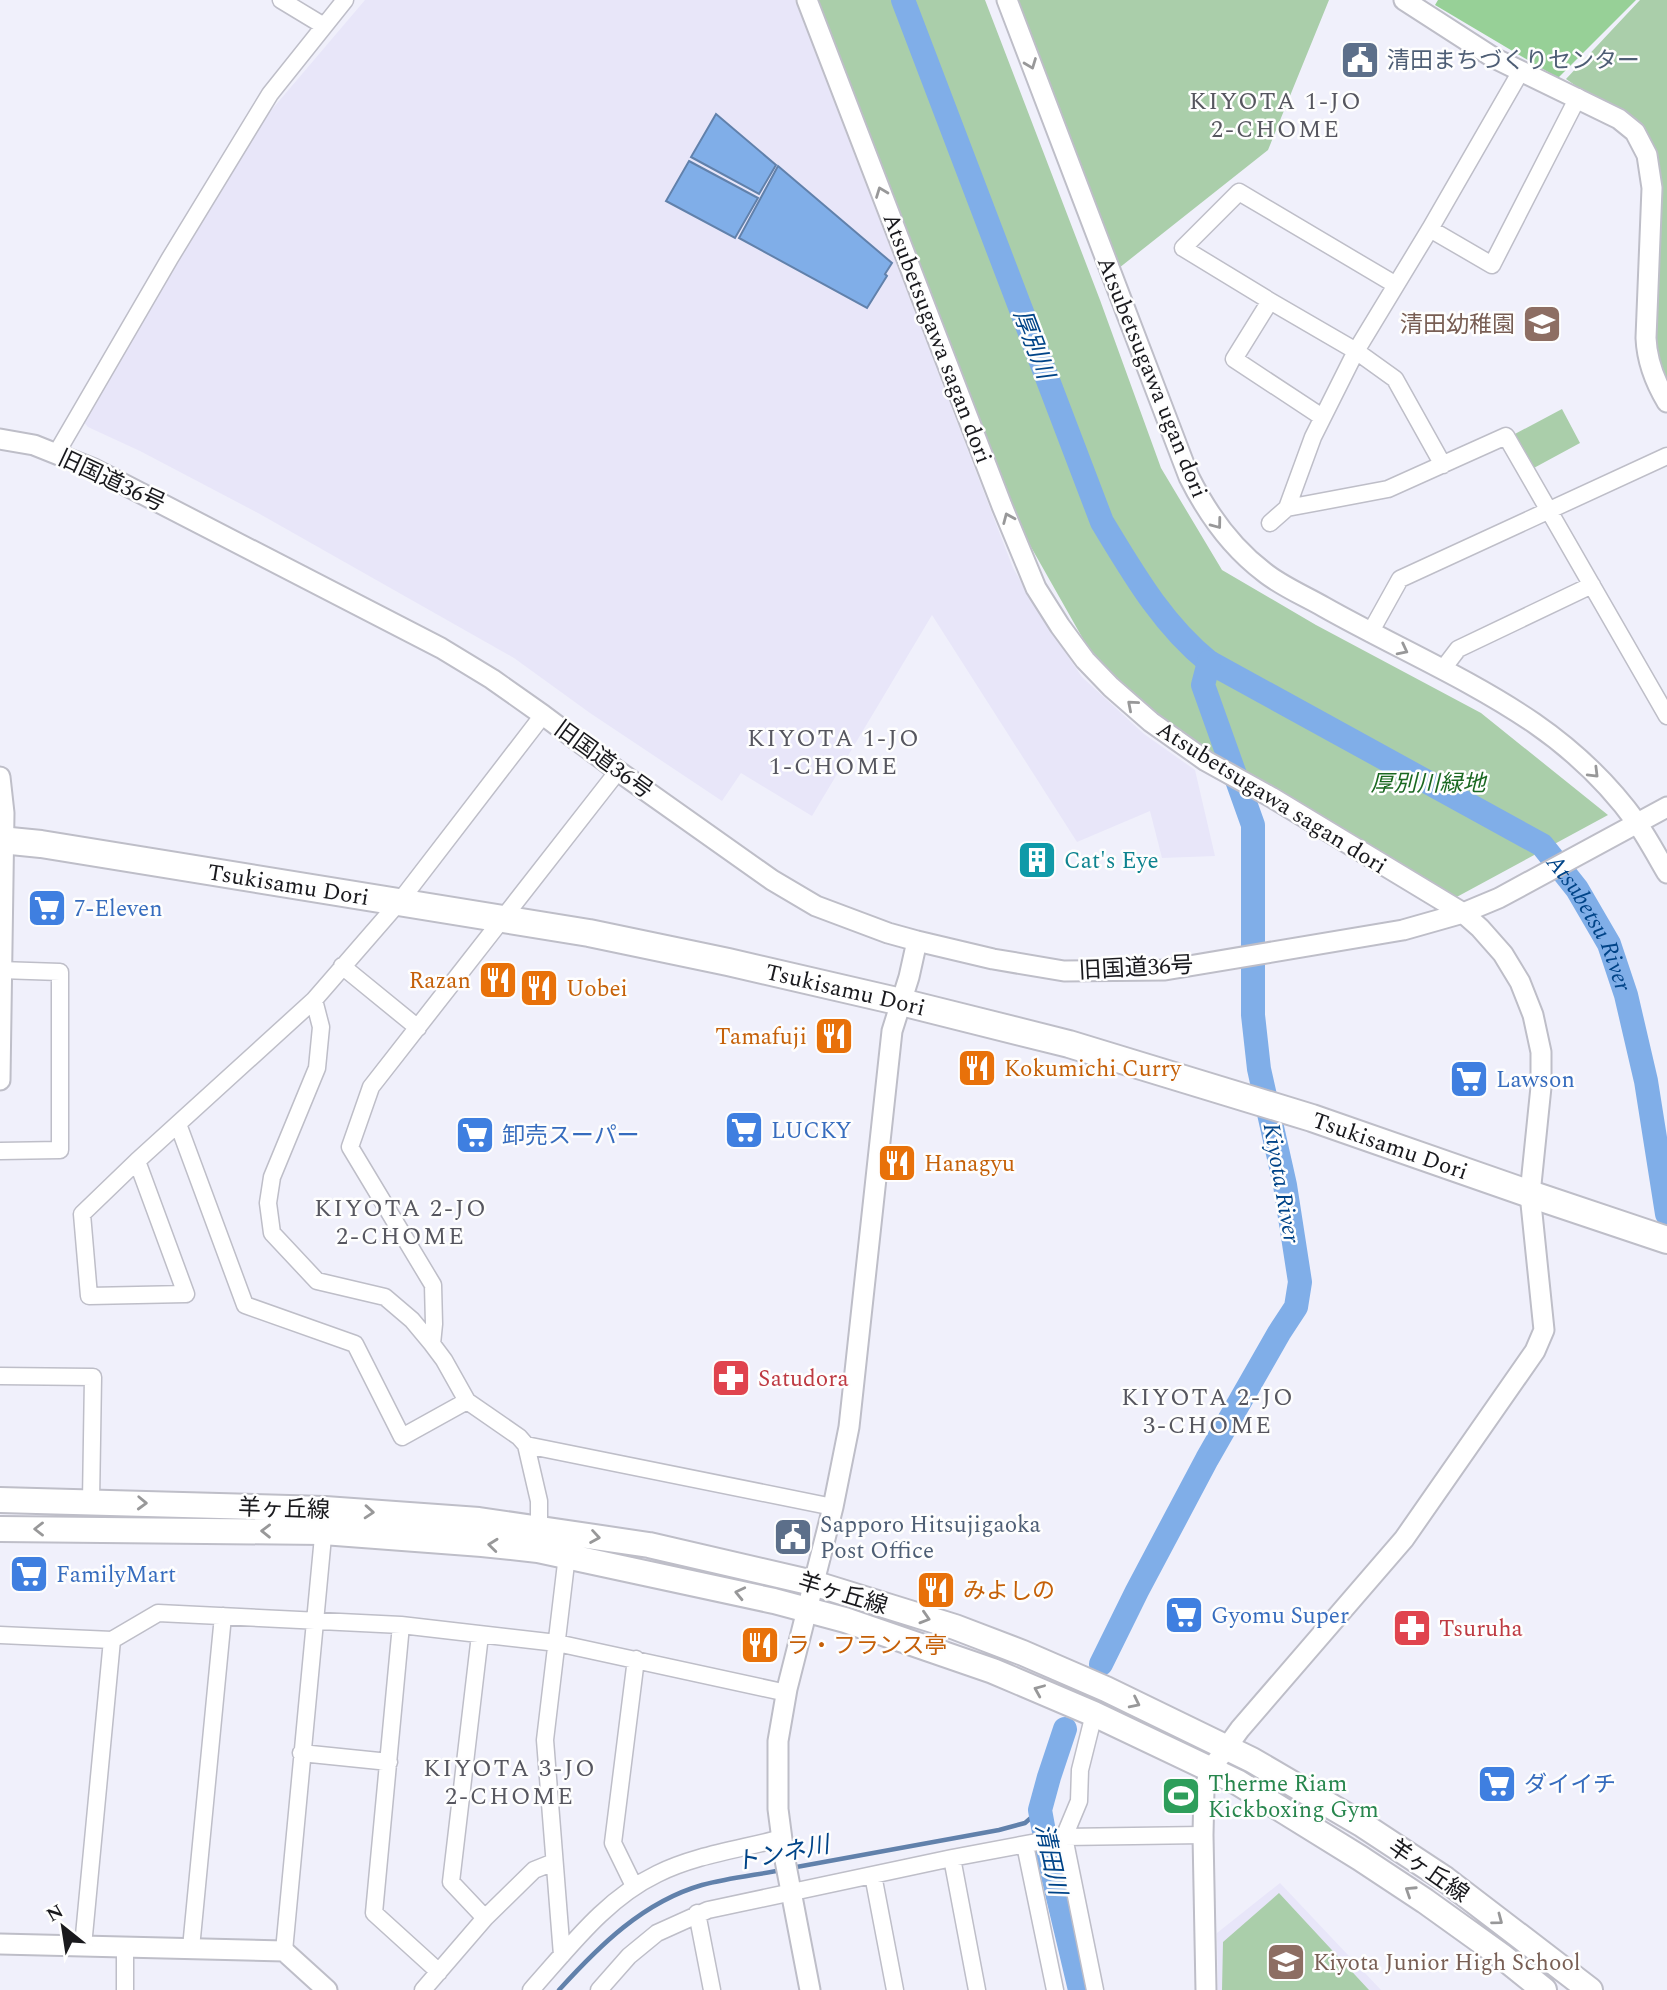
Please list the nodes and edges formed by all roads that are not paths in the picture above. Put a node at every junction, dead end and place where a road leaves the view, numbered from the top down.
1 (281, 0) edge
2 (345, 0) edge
3 (807, 0) edge
4 (1007, 0) edge
5 (1404, 0) edge
6 (324, 26) junction
7 (1521, 71) junction
8 (1578, 97) junction
9 (1430, 229) junction
10 (1396, 285) junction
11 (1270, 302) junction
12 (1356, 351) junction
13 (1667, 402) edge
14 (1322, 417) junction
15 (0, 439) edge
16 (56, 454) junction
17 (1667, 456) edge
18 (1443, 465) junction
19 (1287, 508) junction
20 (1549, 511) junction
21 (1270, 523) dead end
22 (1592, 586) junction
23 (1370, 633) junction
24 (1443, 670) junction
25 (543, 715) junction
26 (1667, 716) edge
27 (618, 771) junction
28 (0, 777) edge
29 (1667, 807) edge
30 (1637, 823) junction
31 (2, 840) edge
32 (1667, 873) edge
33 (400, 901) junction
34 (1463, 913) junction
35 (504, 918) junction
36 (917, 941) junction
37 (342, 967) junction
38 (1, 970) edge
39 (314, 1000) junction
40 (901, 1002) junction
41 (418, 1028) junction
42 (0, 1080) edge
43 (178, 1124) junction
44 (0, 1151) edge
45 (137, 1161) junction
46 (1530, 1194) junction
47 (1667, 1240) edge
48 (432, 1344) junction
49 (0, 1376) edge
50 (467, 1401) junction
51 (526, 1445) junction
52 (0, 1500) edge
53 (91, 1501) junction
54 (833, 1507) junction
55 (324, 1520) junction
56 (0, 1529) edge
57 (539, 1539) junction
58 (567, 1555) junction
59 (813, 1583) junction
60 (806, 1610) junction
61 (223, 1616) junction
62 (315, 1621) junction
63 (401, 1625) junction
64 (480, 1634) junction
65 (0, 1635) edge
66 (112, 1640) junction
67 (557, 1643) junction
68 (636, 1659) junction
69 (787, 1693) junction
70 (1094, 1714) junction
71 (1226, 1747) junction
72 (301, 1753) junction
73 (389, 1762) junction
74 (1211, 1769) junction
75 (1203, 1835) junction
76 (1059, 1838) junction
77 (1031, 1844) junction
78 (783, 1847) junction
79 (952, 1858) junction
80 (554, 1862) junction
81 (873, 1875) junction
82 (634, 1886) junction
83 (790, 1887) junction
84 (697, 1913) junction
85 (485, 1918) junction
86 (0, 1944) edge
87 (83, 1946) junction
88 (125, 1947) junction
89 (191, 1948) junction
90 (284, 1951) junction
91 (562, 1955) junction
92 (439, 1972) junction
93 (125, 1990) edge
94 (327, 1990) edge
95 (423, 1990) edge
96 (531, 1990) edge
97 (599, 1990) edge
98 (712, 1990) edge
99 (810, 1990) edge
100 (895, 1990) edge
101 (977, 1990) edge
102 (1055, 1990) edge
103 (1095, 1990) edge
104 (1206, 1990) edge
105 (1544, 1990) edge
106 (1590, 1990) edge

1 - 6 street
2 - 6 street
34 -> 3 street, Atsubetsugawa sagan dori
4 -> 23 street, Atsubetsugawa ugan dori
5 - 7 street
6 - 16 street
7 - 8 street
7 - 9 street
8 - 9 street
8 - 13 street
9 - 10 street
10 - 11 street
10 - 12 street
11 - 12 street
11 - 14 street
12 - 14 street
12 - 18 street
14 - 19 street
15 - 16 street, 旧国道36号
16 - 25 street, 旧国道36号
17 - 20 street
18 - 19 street
18 - 20 street
19 - 21 street
20 - 22 street
20 - 23 street
22 - 24 street
22 - 26 street
23 -> 24 street, Atsubetsugawa ugan dori
24 -> 30 street, Atsubetsugawa ugan dori
25 - 27 street, 旧国道36号
25 - 33 street
27 - 35 street
27 - 36 street, 旧国道36号
28 - 31 street
29 - 30 street
30 - 32 street, Atsubetsugawa ugan dori
30 - 34 street
31 - 33 highway, Tsukisamu Dori
31 - 38 street
33 - 35 highway, Tsukisamu Dori
33 - 37 street
34 - 36 street, 旧国道36号
34 - 46 street, Atsubetsugawa sagan dori
35 - 40 highway, Tsukisamu Dori
35 - 41 street
36 - 40 street
37 - 39 street
37 - 41 street
38 - 42 street
38 - 44 street
39 - 43 street
39 - 48 street
40 - 46 highway, Tsukisamu Dori
40 - 54 street
41 - 48 street
43 - 45 street
43 - 50 street
45 - 45 street
46 - 47 highway, Tsukisamu Dori
46 - 71 street, Atsubetsugawa sagan dori
48 - 50 street
49 - 53 street
50 - 51 street
51 - 54 street
51 - 57 street
52 - 53 main road, 羊ヶ丘線
53 -> 55 main road, 羊ヶ丘線
54 - 59 street
55 -> 56 main road, 羊ヶ丘線
55 - 57 main road, 羊ヶ丘線
55 - 62 street
57 - 58 main road, 羊ヶ丘線
57 -> 59 main road, 羊ヶ丘線
60 -> 58 main road, 羊ヶ丘線
58 - 67 street
59 - 60 street
59 -> 71 main road, 羊ヶ丘線
60 - 69 street
70 -> 60 main road, 羊ヶ丘線
61 - 62 street
61 - 66 street
61 - 89 street
62 - 63 street
62 - 72 street
63 - 64 street
63 - 73 street
64 - 67 street
64 - 85 street
65 - 66 street
66 - 87 street
67 - 68 street
67 - 80 street
68 - 69 street
68 - 82 street
69 - 78 street
70 - 74 main road, 羊ヶ丘線
70 - 76 street
71 - 74 street, Atsubetsugawa sagan dori
71 -> 106 main road, 羊ヶ丘線
72 - 73 street
72 - 90 street
73 - 92 street
74 - 75 street
105 -> 74 main road, 羊ヶ丘線
75 - 76 street
75 - 104 street
76 - 77 street
76 - 103 street
77 - 79 street
77 - 102 street
78 - 82 street
78 - 83 street
79 - 81 street
79 - 101 street
80 - 85 street
80 - 91 street
81 - 83 street
81 - 100 street
82 - 91 street
83 - 84 street
83 - 99 street
84 - 97 street
84 - 98 street
85 - 92 street
86 - 87 street
87 - 88 street
88 - 89 street
88 - 93 street
89 - 90 street
90 - 94 street
91 - 96 street
92 - 95 street

